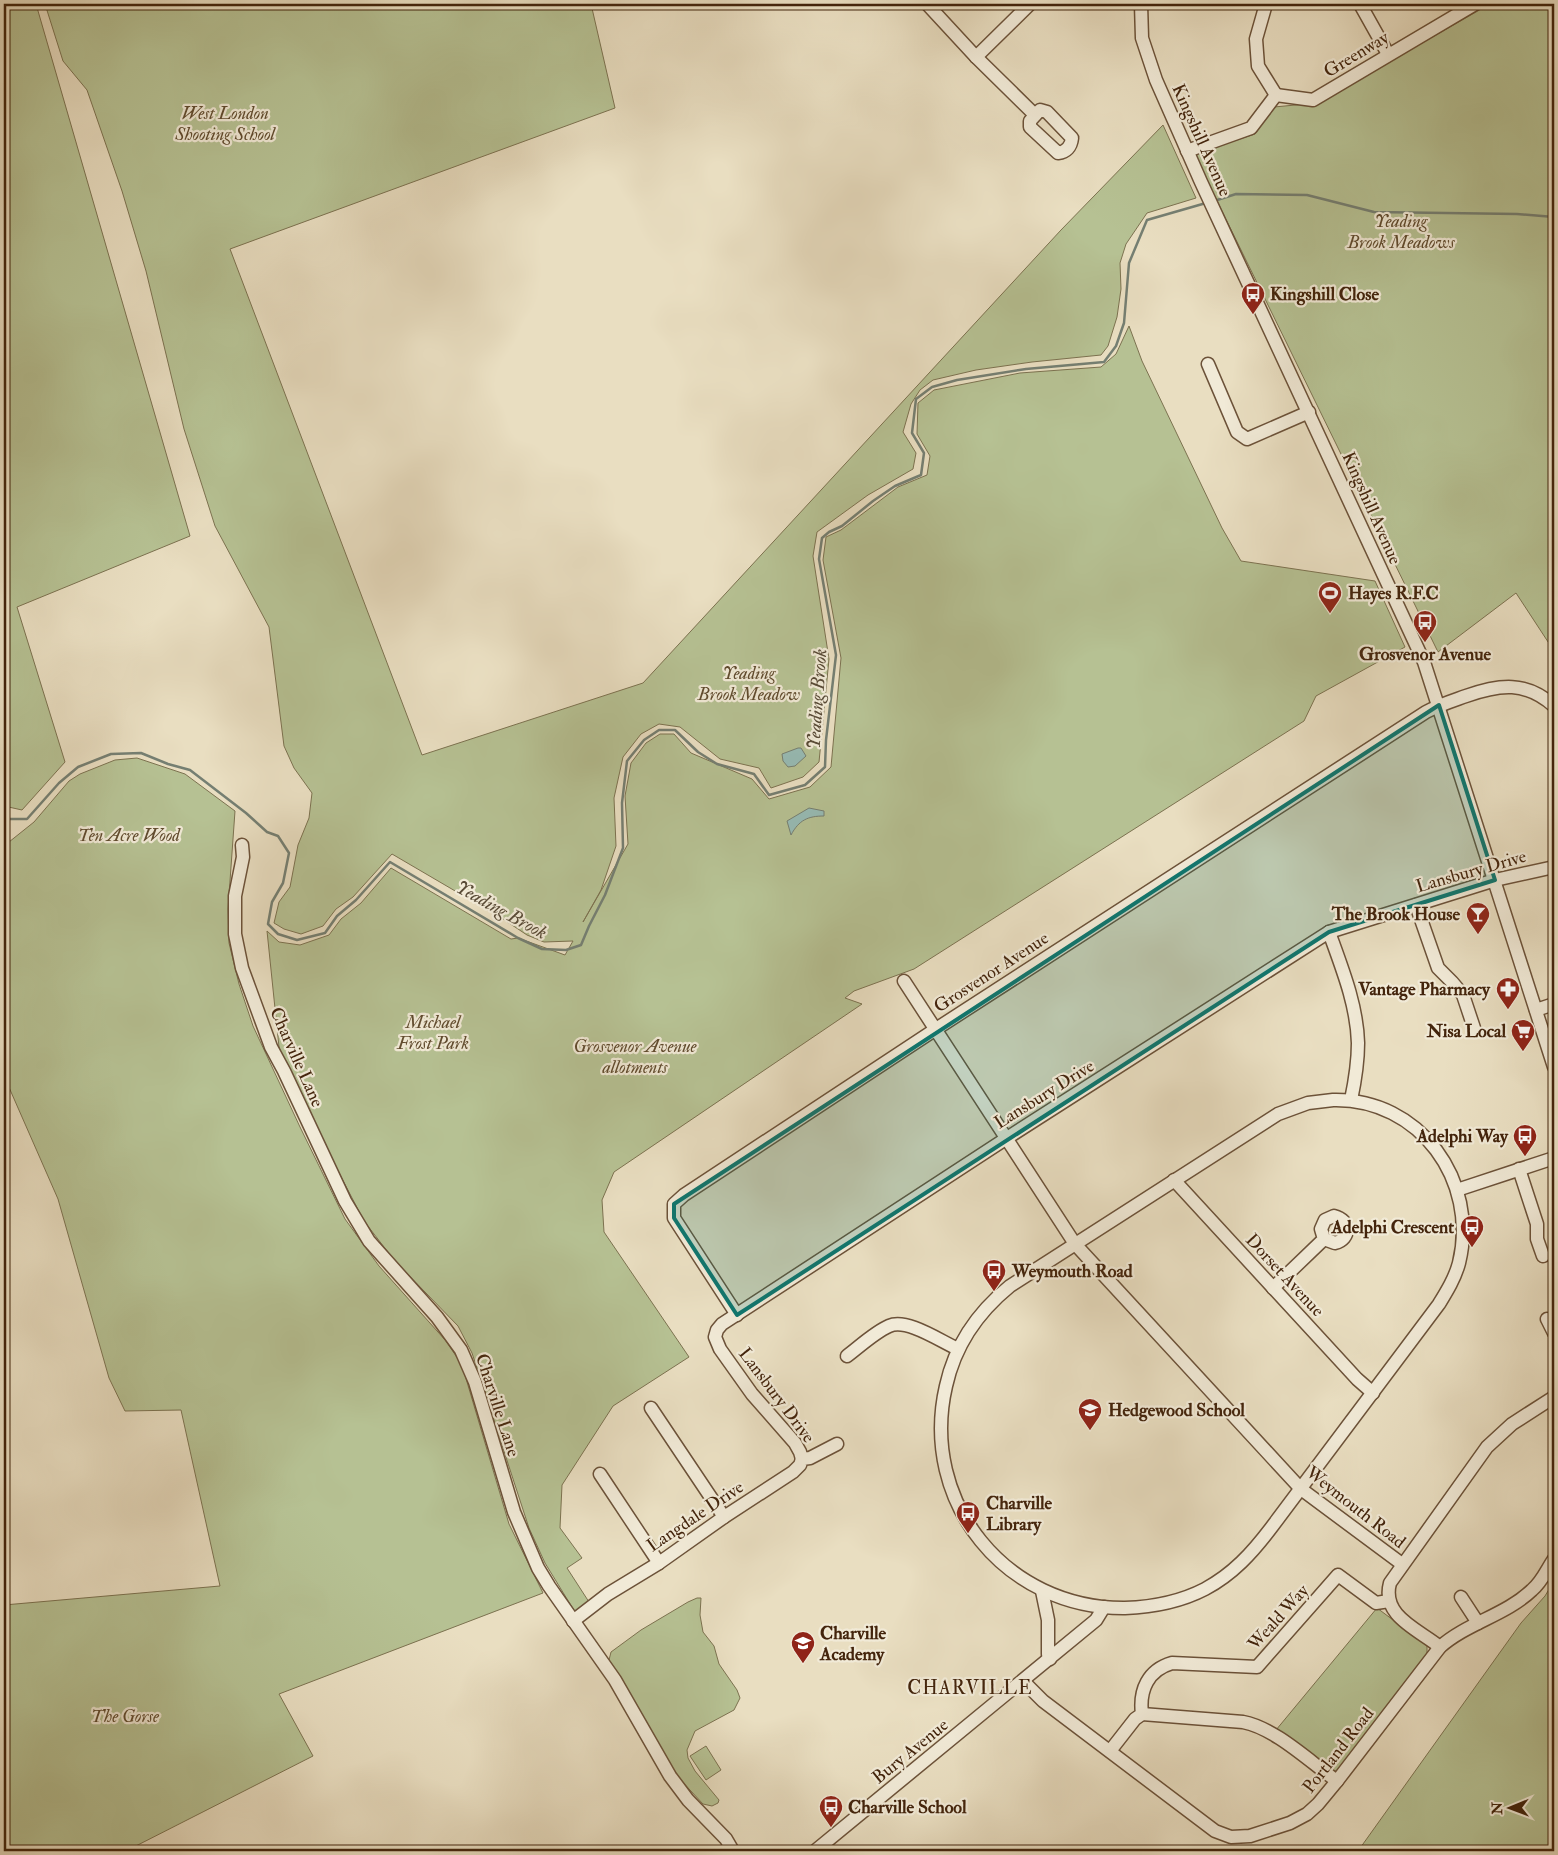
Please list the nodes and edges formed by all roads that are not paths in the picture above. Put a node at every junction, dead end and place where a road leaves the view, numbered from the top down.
1 (927, 4) edge
2 (1030, 4) edge
3 (1140, 4) edge
4 (1266, 4) edge
5 (1360, 4) edge
6 (1475, 4) edge
7 (1388, 54) junction
8 (976, 57) junction
9 (1276, 95) junction
10 (1035, 115) dead end
11 (1187, 151) junction
12 (1208, 364) dead end
13 (1309, 412) junction
14 (1439, 705) junction
15 (1554, 706) edge
16 (242, 845) dead end
17 (1554, 867) edge
18 (1495, 880) junction
19 (1416, 905) junction
20 (1329, 932) junction
21 (904, 981) dead end
22 (1554, 1004) edge
23 (1536, 1010) junction
24 (936, 1029) junction
25 (1475, 1031) dead end
26 (1554, 1067) edge
27 (1351, 1100) junction
28 (1007, 1138) junction
29 (1554, 1158) edge
30 (1518, 1169) junction
31 (1174, 1180) junction
32 (1457, 1190) junction
33 (1324, 1239) dead end
34 (1075, 1244) junction
35 (1543, 1256) dead end
36 (1273, 1288) junction
37 (737, 1315) junction
38 (1547, 1319) dead end
39 (1554, 1333) edge
40 (958, 1349) junction
41 (847, 1356) dead end
42 (1373, 1393) junction
43 (1554, 1397) edge
44 (651, 1408) dead end
45 (837, 1444) dead end
46 (802, 1459) junction
47 (600, 1474) dead end
48 (1301, 1489) junction
49 (724, 1517) junction
50 (1554, 1558) edge
51 (658, 1563) junction
52 (1402, 1564) junction
53 (1042, 1591) junction
54 (1461, 1597) dead end
55 (1388, 1601) junction
56 (1104, 1607) junction
57 (573, 1621) junction
58 (1478, 1623) junction
59 (1440, 1647) junction
60 (1050, 1658) junction
61 (1023, 1681) junction
62 (1142, 1714) junction
63 (1110, 1751) junction
64 (1337, 1782) junction
65 (734, 1851) edge
66 (815, 1851) edge

1 - 8 street
2 - 8 street
3 - 11 street, Kingshill Avenue
4 - 9 street
5 - 7 street
6 - 7 street, Greenway
7 - 9 street, Greenway
8 - 10 street
9 - 11 street
11 - 13 street, Kingshill Avenue
12 - 13 street
13 - 14 street, Kingshill Avenue
14 - 15 street, Grosvenor Avenue
14 - 18 street, Kingshill Avenue
14 - 24 street, Grosvenor Avenue
16 - 57 street, Charville Lane
17 - 18 street, Lansbury Drive
18 - 19 street, Lansbury Drive
18 - 23 street, Kingshill Avenue
19 - 20 street, Lansbury Drive
19 - 25 street
20 - 27 street
20 - 28 street, Lansbury Drive
21 - 24 street, Weymouth Road
22 - 23 street
23 - 26 street, Kingshill Avenue
24 - 28 street, Weymouth Road
24 - 37 street, Grosvenor Avenue
27 - 31 street
27 - 32 street
28 - 34 street, Weymouth Road
28 - 37 street, Lansbury Drive
29 - 30 street
30 - 32 street
30 - 35 street
31 - 34 street
31 - 36 street, Dorset Avenue
32 - 42 street
33 - 36 street
34 - 40 street
34 - 48 street, Weymouth Road
36 - 42 street, Dorset Avenue
37 - 46 street, Lansbury Drive
38 - 39 street
40 - 41 street
40 - 53 street
42 - 48 street
43 - 52 street
44 - 49 street
45 - 46 street, Langdale Drive
46 - 49 street, Langdale Drive
47 - 51 street
48 - 52 street, Weymouth Road
48 - 56 street
49 - 51 street, Langdale Drive
50 - 58 street, Portland Road
51 - 57 street, Langdale Drive
52 - 55 street
53 - 56 street
53 - 60 street
54 - 58 street
55 - 59 street
55 - 62 street, Weald Way
56 - 60 street, Bury Avenue
57 - 65 street, Charville Lane
58 - 59 street, Portland Road
59 - 64 street, Portland Road
60 - 61 street, Bury Avenue
61 - 63 street, Portland Road
61 - 66 street, Bury Avenue
62 - 63 street
62 - 64 street
63 - 64 street, Portland Road

